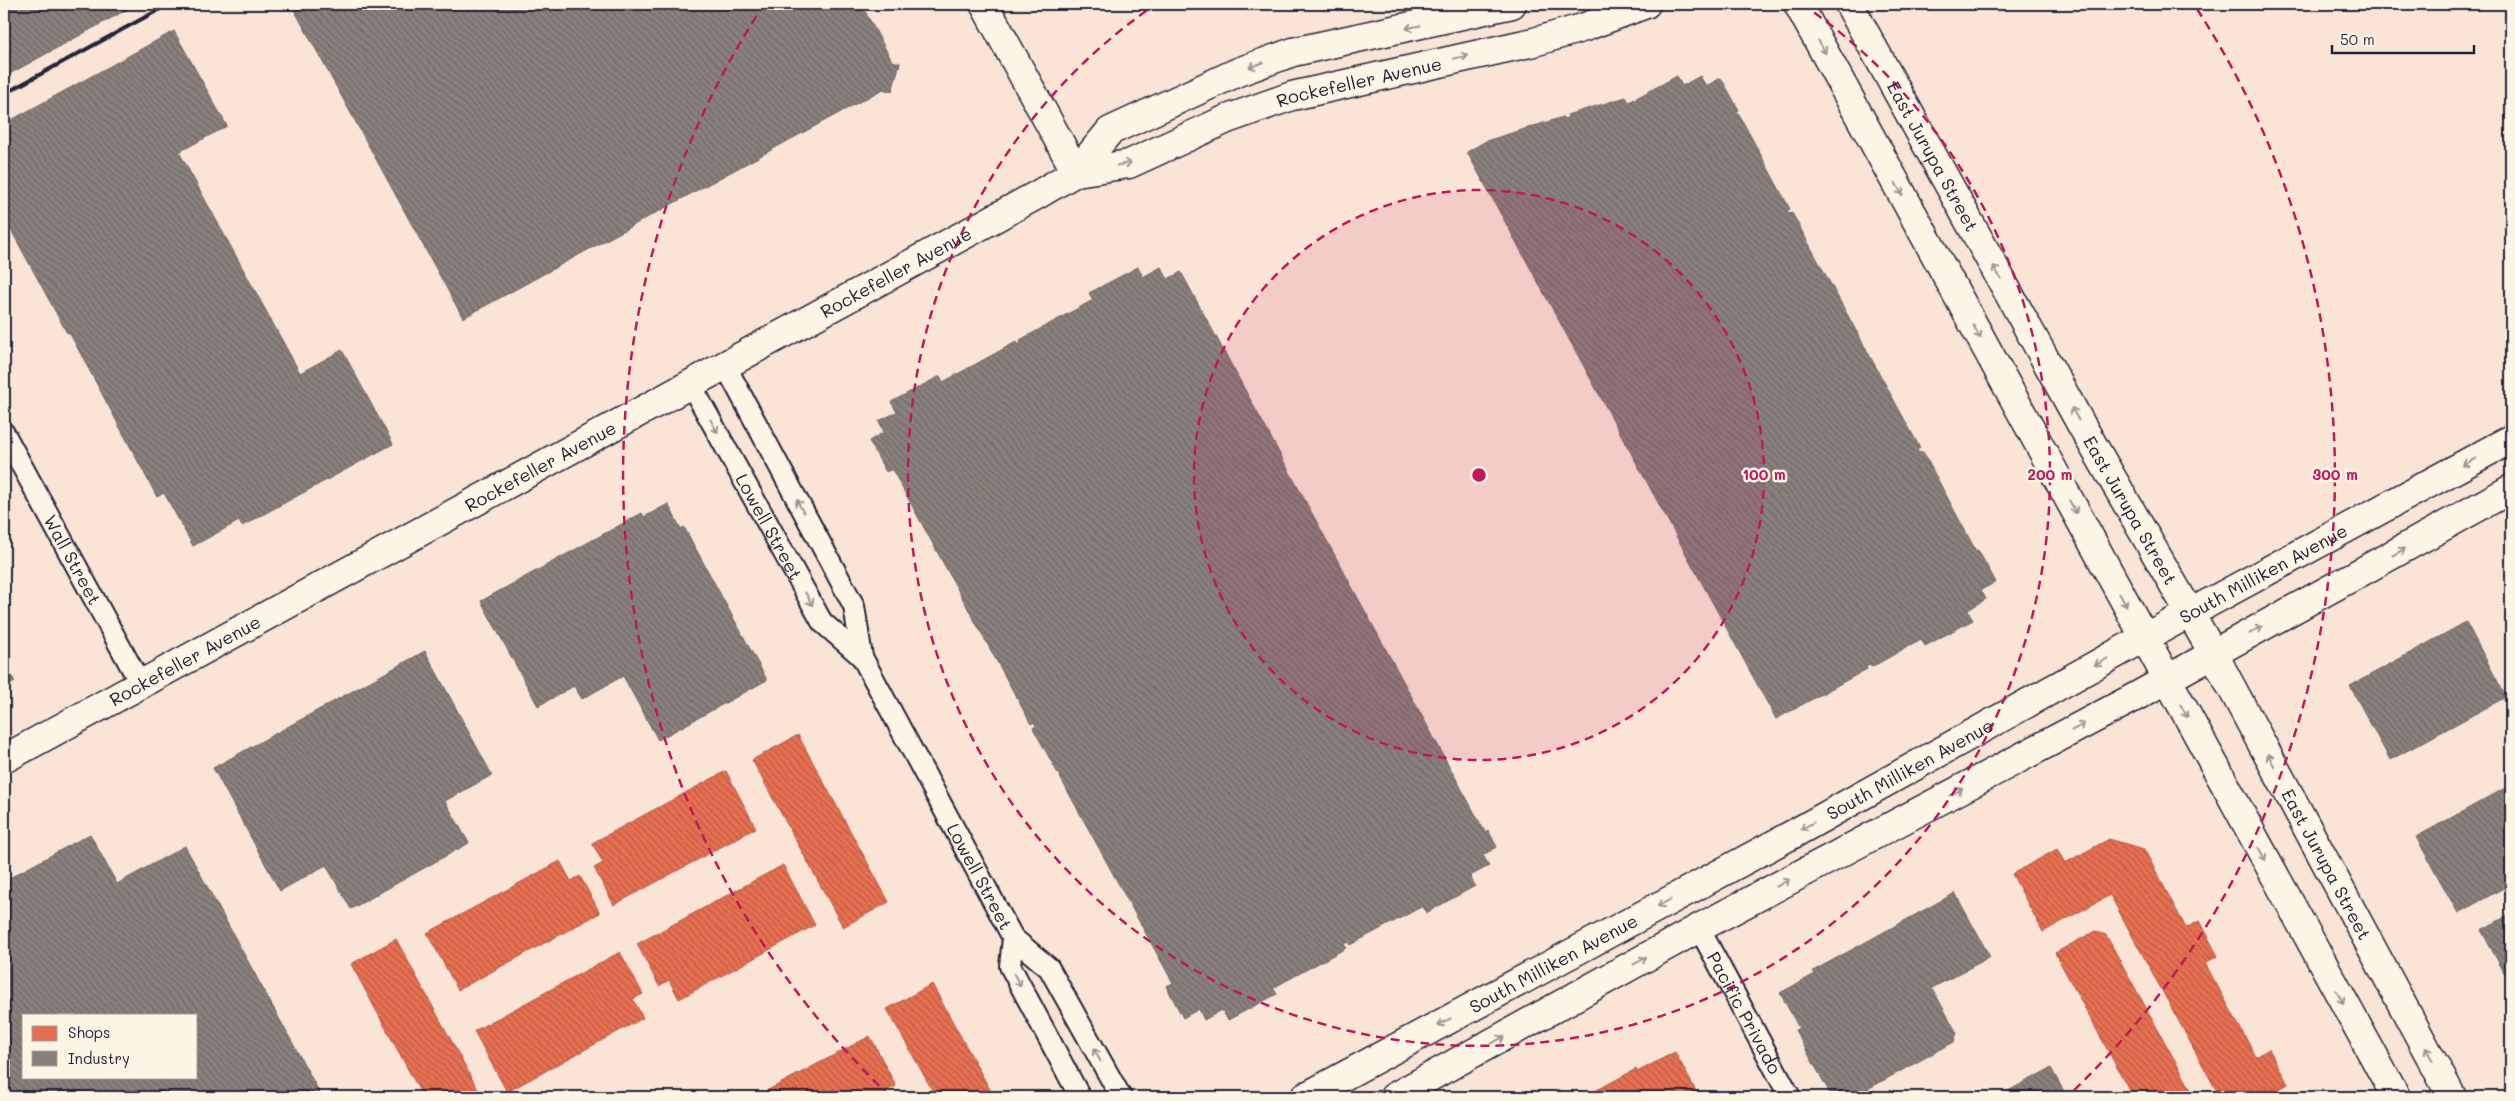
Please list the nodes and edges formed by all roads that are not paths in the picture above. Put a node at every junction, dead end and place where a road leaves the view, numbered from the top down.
1 (984, 4) edge
2 (1512, 4) edge
3 (1646, 4) edge
4 (1798, 4) edge
5 (1849, 4) edge
6 (1076, 172) junction
7 (724, 365) junction
8 (690, 383) junction
9 (4, 433) edge
10 (2511, 439) edge
11 (2511, 490) edge
12 (2190, 613) junction
13 (2144, 638) junction
14 (2214, 653) junction
15 (862, 657) junction
16 (2166, 680) junction
17 (141, 685) junction
18 (4, 759) edge
19 (1699, 928) junction
20 (1013, 938) junction
21 (1080, 1097) edge
22 (1121, 1097) edge
23 (1305, 1097) edge
24 (1394, 1097) edge
25 (1790, 1097) edge
26 (2396, 1097) edge
27 (2452, 1097) edge

1 - 6 main road
2 -> 6 main road, Rockefeller Avenue
6 -> 3 main road, Rockefeller Avenue
4 -> 13 main road
12 -> 5 main road, East Jurupa Street
6 - 7 main road, Rockefeller Avenue
7 - 8 main road, Rockefeller Avenue
15 -> 7 street, Lowell Street
8 -> 15 street, Lowell Street
8 - 17 main road, Rockefeller Avenue
9 - 17 street, Wall Street
10 -> 12 main road, South Milliken Avenue
14 -> 11 main road
12 - 13 main road, South Milliken Avenue
12 - 14 main road, East Jurupa Street
13 - 16 main road
13 -> 23 main road, South Milliken Avenue
14 - 16 main road
27 -> 14 main road, East Jurupa Street
15 - 20 street, Lowell Street
19 -> 16 main road
16 -> 26 main road
17 - 18 main road, Rockefeller Avenue
24 -> 19 main road
19 - 25 street, Pacific Privado
20 -> 21 street, Lowell Street
22 -> 20 street, Lowell Street

